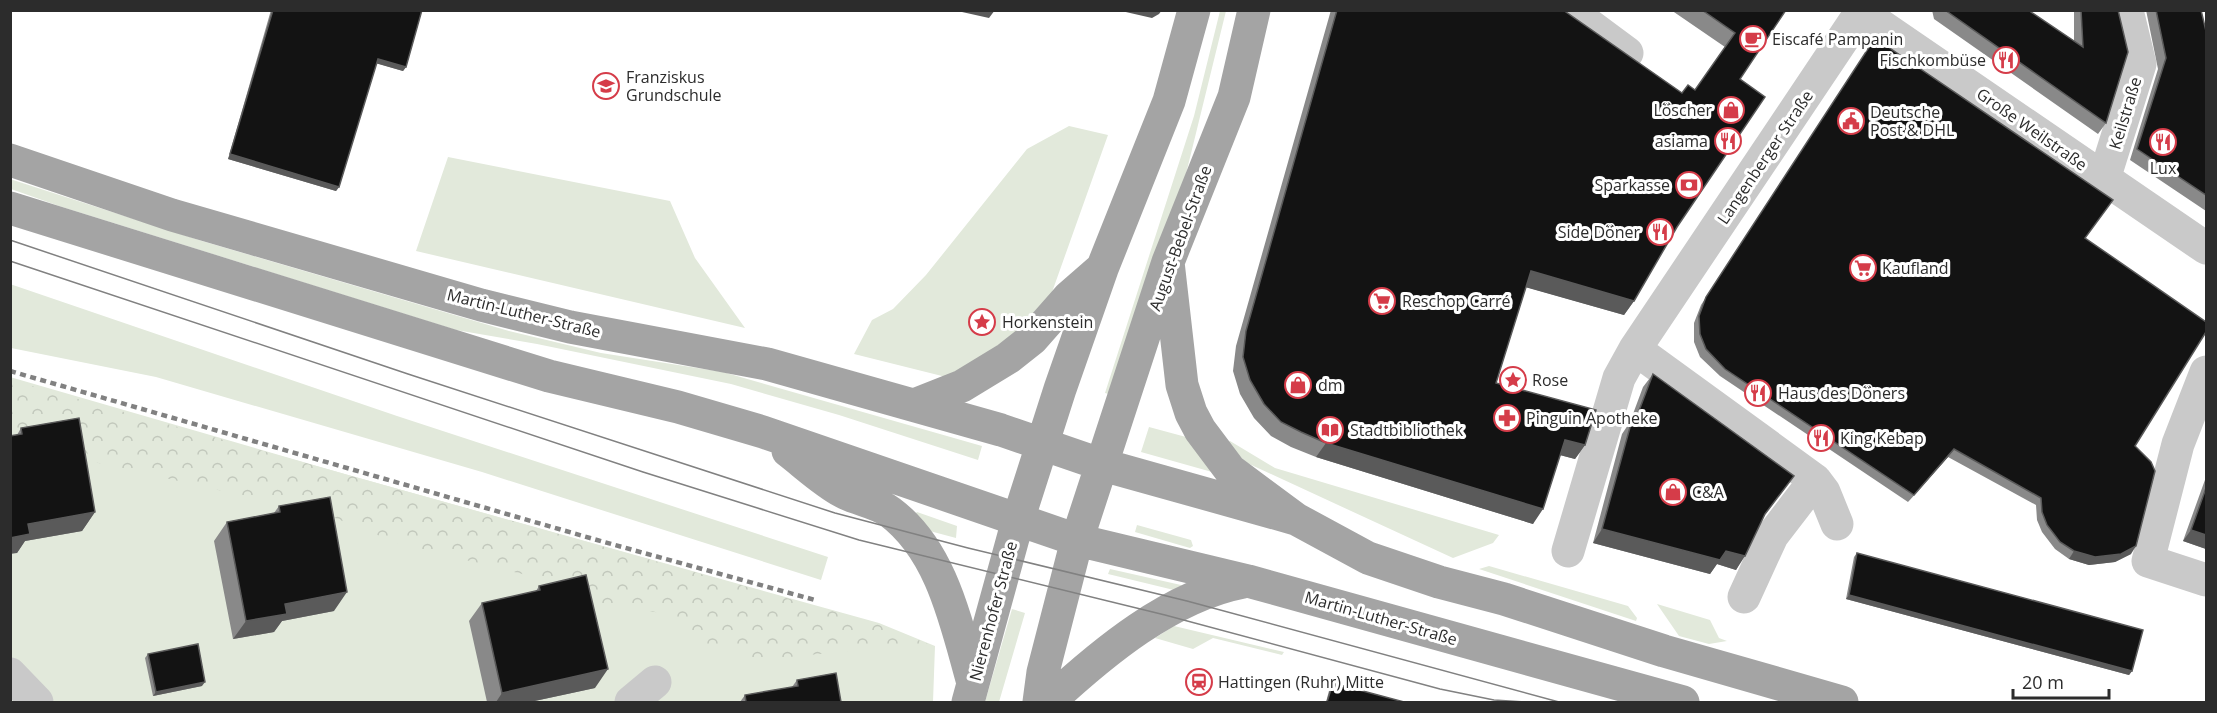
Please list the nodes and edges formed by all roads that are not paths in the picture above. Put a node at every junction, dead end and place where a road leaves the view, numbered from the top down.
1 (1194, 10) edge
2 (1254, 10) edge
3 (1569, 10) edge
4 (2127, 10) edge
5 (1860, 11) edge
6 (1899, 22) edge
7 (1627, 53) edge
8 (10, 160) edge
9 (2104, 179) junction
10 (10, 208) edge
11 (2203, 237) edge
12 (1168, 262) junction
13 (1102, 269) junction
14 (1635, 349) junction
15 (2206, 372) edge
16 (914, 405) junction
17 (763, 432) junction
18 (2192, 441) edge
19 (1042, 445) junction
20 (1103, 465) junction
21 (1815, 480) junction
22 (1296, 519) junction
23 (1018, 520) junction
24 (1837, 525) dead end
25 (1077, 540) junction
26 (1568, 551) dead end
27 (2206, 580) edge
28 (1248, 581) junction
29 (1744, 597) dead end
30 (10, 674) edge
31 (971, 694) edge
32 (37, 702) edge
33 (1039, 702) edge
34 (1049, 702) edge
35 (1683, 702) edge
36 (1842, 702) edge

1 - 13 main road
2 - 12 main road, August-Bebel-Straße
3 - 7 street
4 - 9 street, Keilstraße
5 - 6 street, Große Weilstraße
5 - 14 street, Langenberger Straße
6 - 9 street, Große Weilstraße
8 - 16 main road, Martin-Luther-Straße
9 - 11 street, Große Weilstraße
10 - 17 main road, Martin-Luther-Straße
12 - 20 main road, August-Bebel-Straße
12 - 22 main road, Martin-Luther-Straße
13 - 16 main road
13 - 19 main road
14 - 21 street
14 - 26 street
15 - 18 street
16 - 19 main road, Martin-Luther-Straße
17 - 23 main road, Martin-Luther-Straße
17 - 31 main road, Martin-Luther-Straße
18 - 27 street
19 - 20 main road, Martin-Luther-Straße
19 - 23 main road
20 - 22 main road, Martin-Luther-Straße
20 - 25 main road
21 - 24 street
21 - 29 street
22 - 36 main road, Martin-Luther-Straße
23 - 25 main road, Martin-Luther-Straße
23 - 31 main road, Nierenhofer Straße
25 - 28 main road, Martin-Luther-Straße
25 - 33 main road
28 - 34 main road
28 - 35 main road, Martin-Luther-Straße
30 - 32 street

